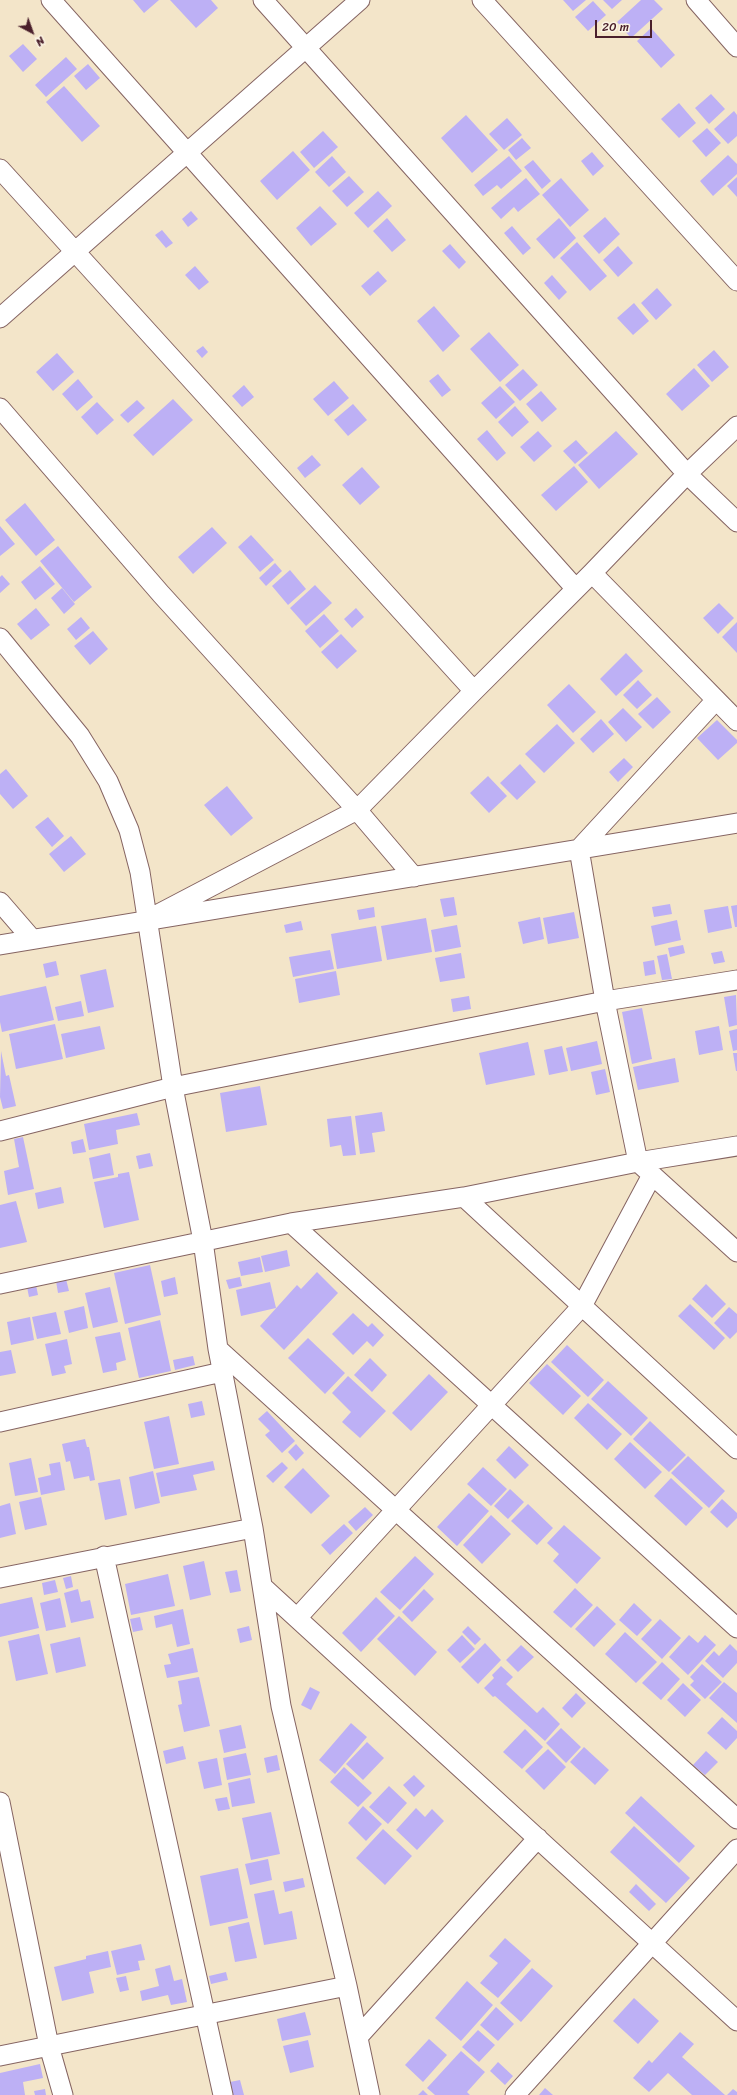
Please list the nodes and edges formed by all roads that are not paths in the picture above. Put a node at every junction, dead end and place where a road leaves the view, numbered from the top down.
1 (51, 0) edge
2 (264, 0) edge
3 (360, 0) edge
4 (482, 0) edge
5 (696, 0) edge
6 (737, 47) edge
7 (306, 48) junction
8 (187, 153) junction
9 (0, 169) edge
10 (75, 252) junction
11 (737, 281) edge
12 (0, 318) edge
13 (0, 408) edge
14 (737, 426) edge
15 (687, 474) junction
16 (737, 522) edge
17 (592, 573) junction
18 (576, 589) junction
19 (0, 638) edge
20 (474, 691) junction
21 (716, 700) junction
22 (737, 721) edge
23 (357, 810) junction
24 (737, 823) edge
25 (579, 849) junction
26 (414, 876) junction
27 (0, 902) edge
28 (147, 920) junction
29 (32, 939) junction
30 (0, 945) edge
31 (737, 980) edge
32 (605, 1002) junction
33 (174, 1087) junction
34 (0, 1131) edge
35 (737, 1146) edge
36 (638, 1162) junction
37 (652, 1175) junction
38 (464, 1197) junction
39 (291, 1223) junction
40 (203, 1242) junction
41 (737, 1252) edge
42 (0, 1284) edge
43 (582, 1306) junction
44 (218, 1349) junction
45 (222, 1372) junction
46 (491, 1405) junction
47 (0, 1422) edge
48 (737, 1449) edge
49 (396, 1510) junction
50 (253, 1528) junction
51 (104, 1556) junction
52 (0, 1578) edge
53 (264, 1588) junction
54 (297, 1618) junction
55 (737, 1628) edge
56 (0, 1802) edge
57 (737, 1819) edge
58 (538, 1838) junction
59 (737, 1849) edge
60 (652, 1943) junction
61 (347, 1986) junction
62 (206, 2013) junction
63 (737, 2021) edge
64 (358, 2038) junction
65 (49, 2046) junction
66 (0, 2056) edge
67 (63, 2095) edge
68 (223, 2095) edge
69 (370, 2095) edge
70 (515, 2095) edge

1 - 8 street
2 - 7 street
3 - 7 street
4 - 11 street
5 - 6 street
7 - 8 street
7 - 15 street
8 - 10 street
8 - 18 street
9 - 10 street
10 - 12 street
10 - 20 street
13 - 23 street
14 - 15 street
15 - 16 street
15 - 17 street
17 - 18 street
17 - 21 street
18 - 20 street
19 - 28 street
20 - 23 street
21 - 22 street
21 - 25 street
23 - 26 street
23 - 28 street
24 - 25 street
25 - 26 street
25 - 32 street
26 - 28 street
27 - 29 street
28 - 29 street
28 - 33 street
29 - 30 street
31 - 32 street
32 - 33 street
32 - 36 street
33 - 34 street
33 - 40 street
35 - 36 street
36 - 37 street
36 - 38 street
37 - 41 street
37 - 43 street
38 - 39 street
38 - 43 street
39 - 40 street
39 - 46 street
40 - 42 street
40 - 44 street
43 - 46 street
43 - 48 street
44 - 45 street
44 - 49 street
45 - 47 street
45 - 50 street
46 - 49 street
46 - 55 street
49 - 54 street
49 - 57 street
50 - 51 street
50 - 53 street
51 - 52 street
51 - 62 street
53 - 54 street
53 - 61 street
54 - 58 street
56 - 65 street
58 - 60 street
58 - 64 street
59 - 60 street
60 - 63 street
60 - 70 street
61 - 62 street
61 - 64 street
62 - 65 street
62 - 68 street
64 - 69 street
65 - 66 street
65 - 67 street

